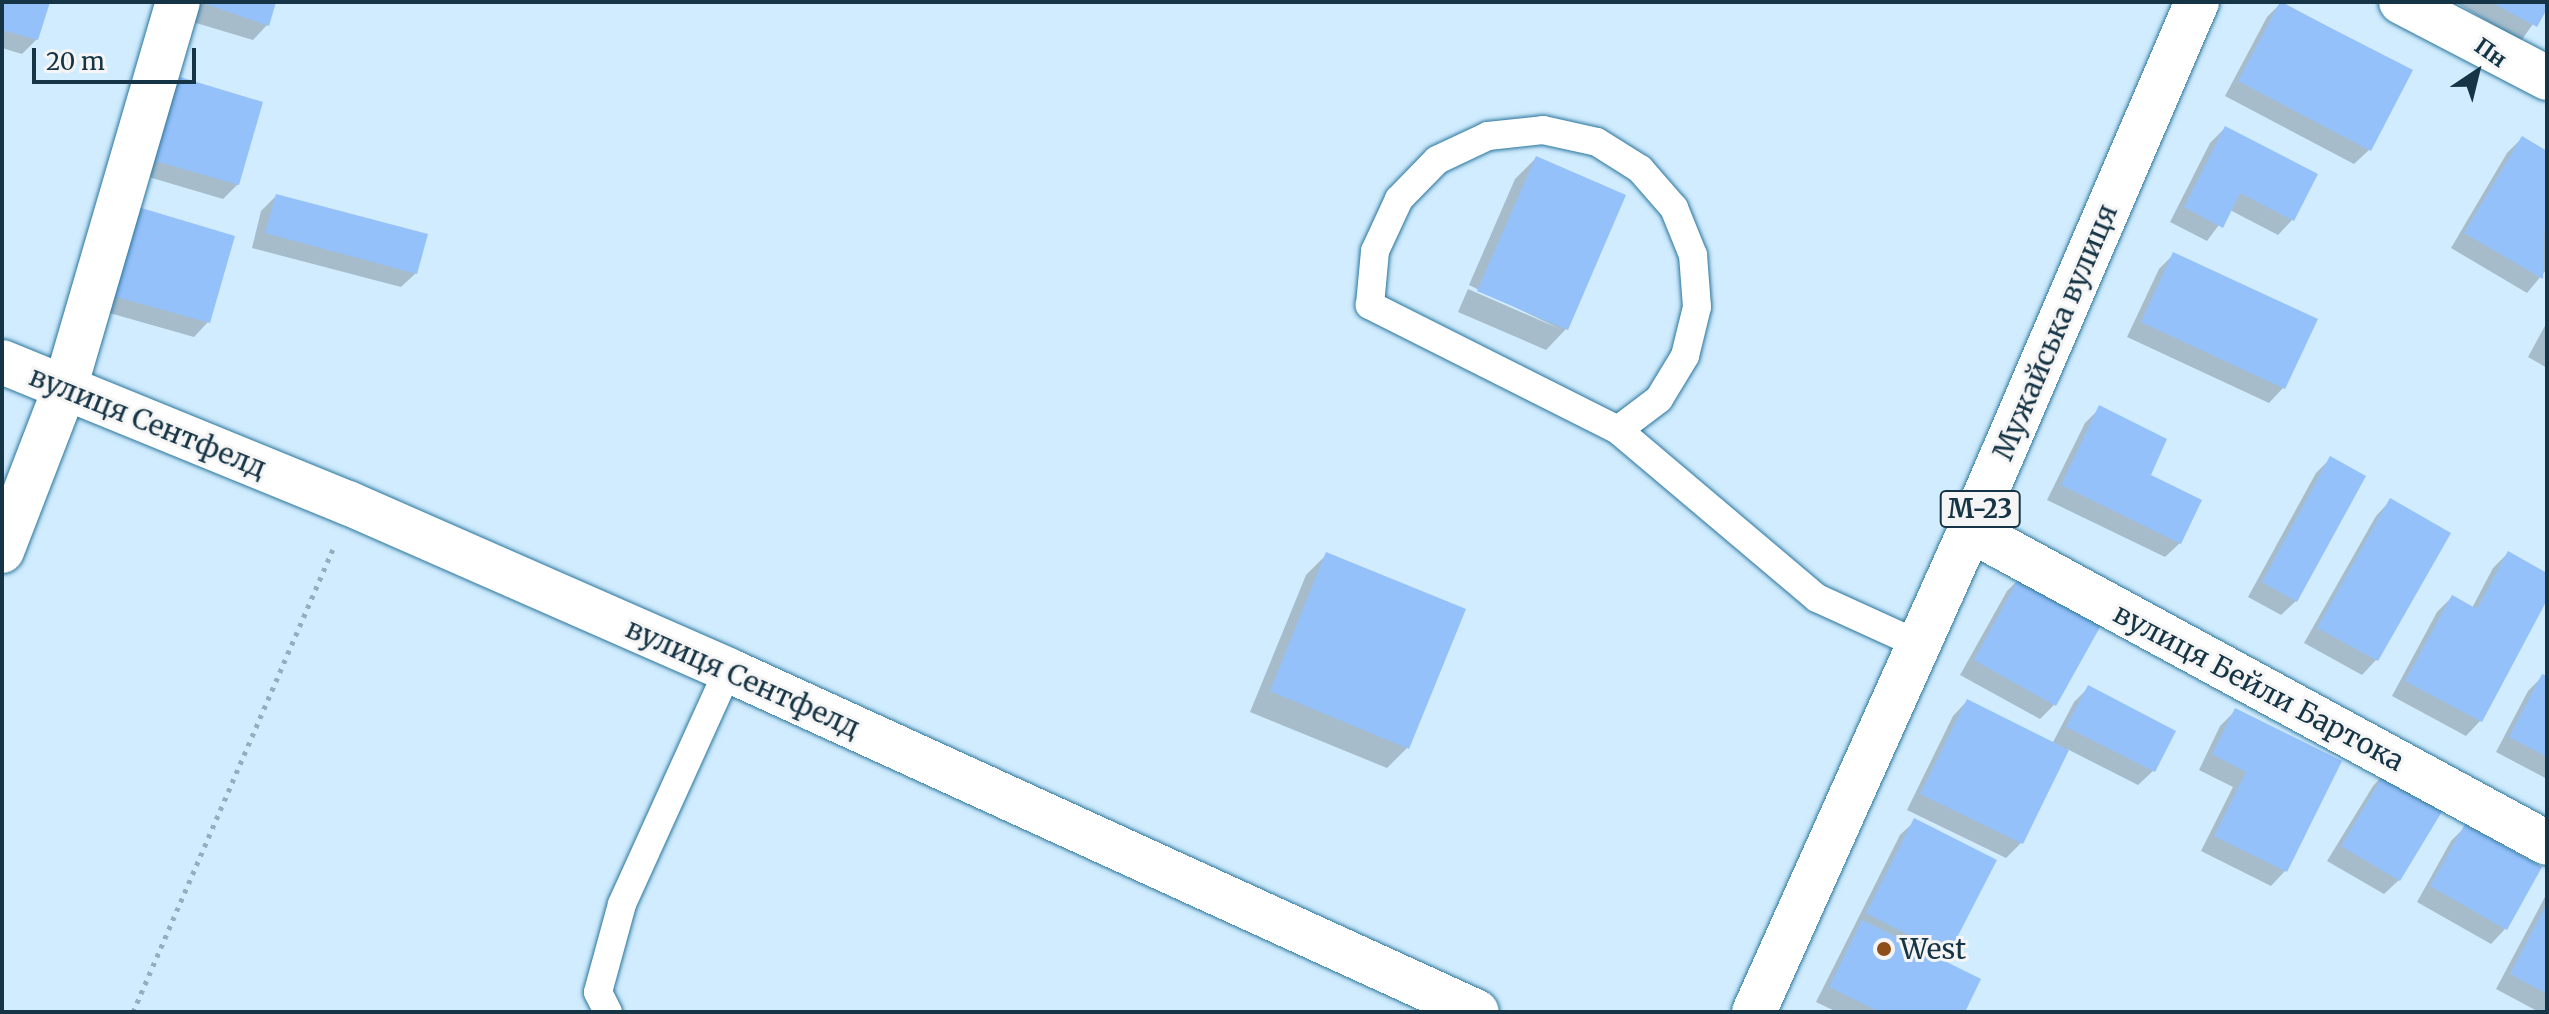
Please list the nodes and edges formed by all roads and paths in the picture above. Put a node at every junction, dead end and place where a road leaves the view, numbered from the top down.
1 (178, 2) edge
2 (2197, 2) edge
3 (2401, 2) edge
4 (2547, 78) edge
5 (2, 362) edge
6 (65, 388) junction
7 (1618, 430) junction
8 (1970, 530) junction
9 (2, 551) edge
10 (330, 557) dead end
11 (1920, 645) junction
12 (728, 670) junction
13 (2547, 843) edge
14 (133, 1012) edge
15 (608, 1012) edge
16 (1477, 1012) edge
17 (1754, 1012) edge

1 - 6 main road
2 - 8 main road, Мужайська вулиця / М-23
3 - 4 main road
5 - 6 main road, вулиця Сентфелд
6 - 9 main road
6 - 12 main road, вулиця Сентфелд
7 - 7 lane
7 - 11 lane
8 - 11 main road, Мужайська вулиця / М-23
8 - 13 main road, вулиця Бейли Бартока
10 - 14 path
11 - 17 main road, Мужайська вулиця / М-23
12 - 15 lane
12 - 16 main road, вулиця Сентфелд

